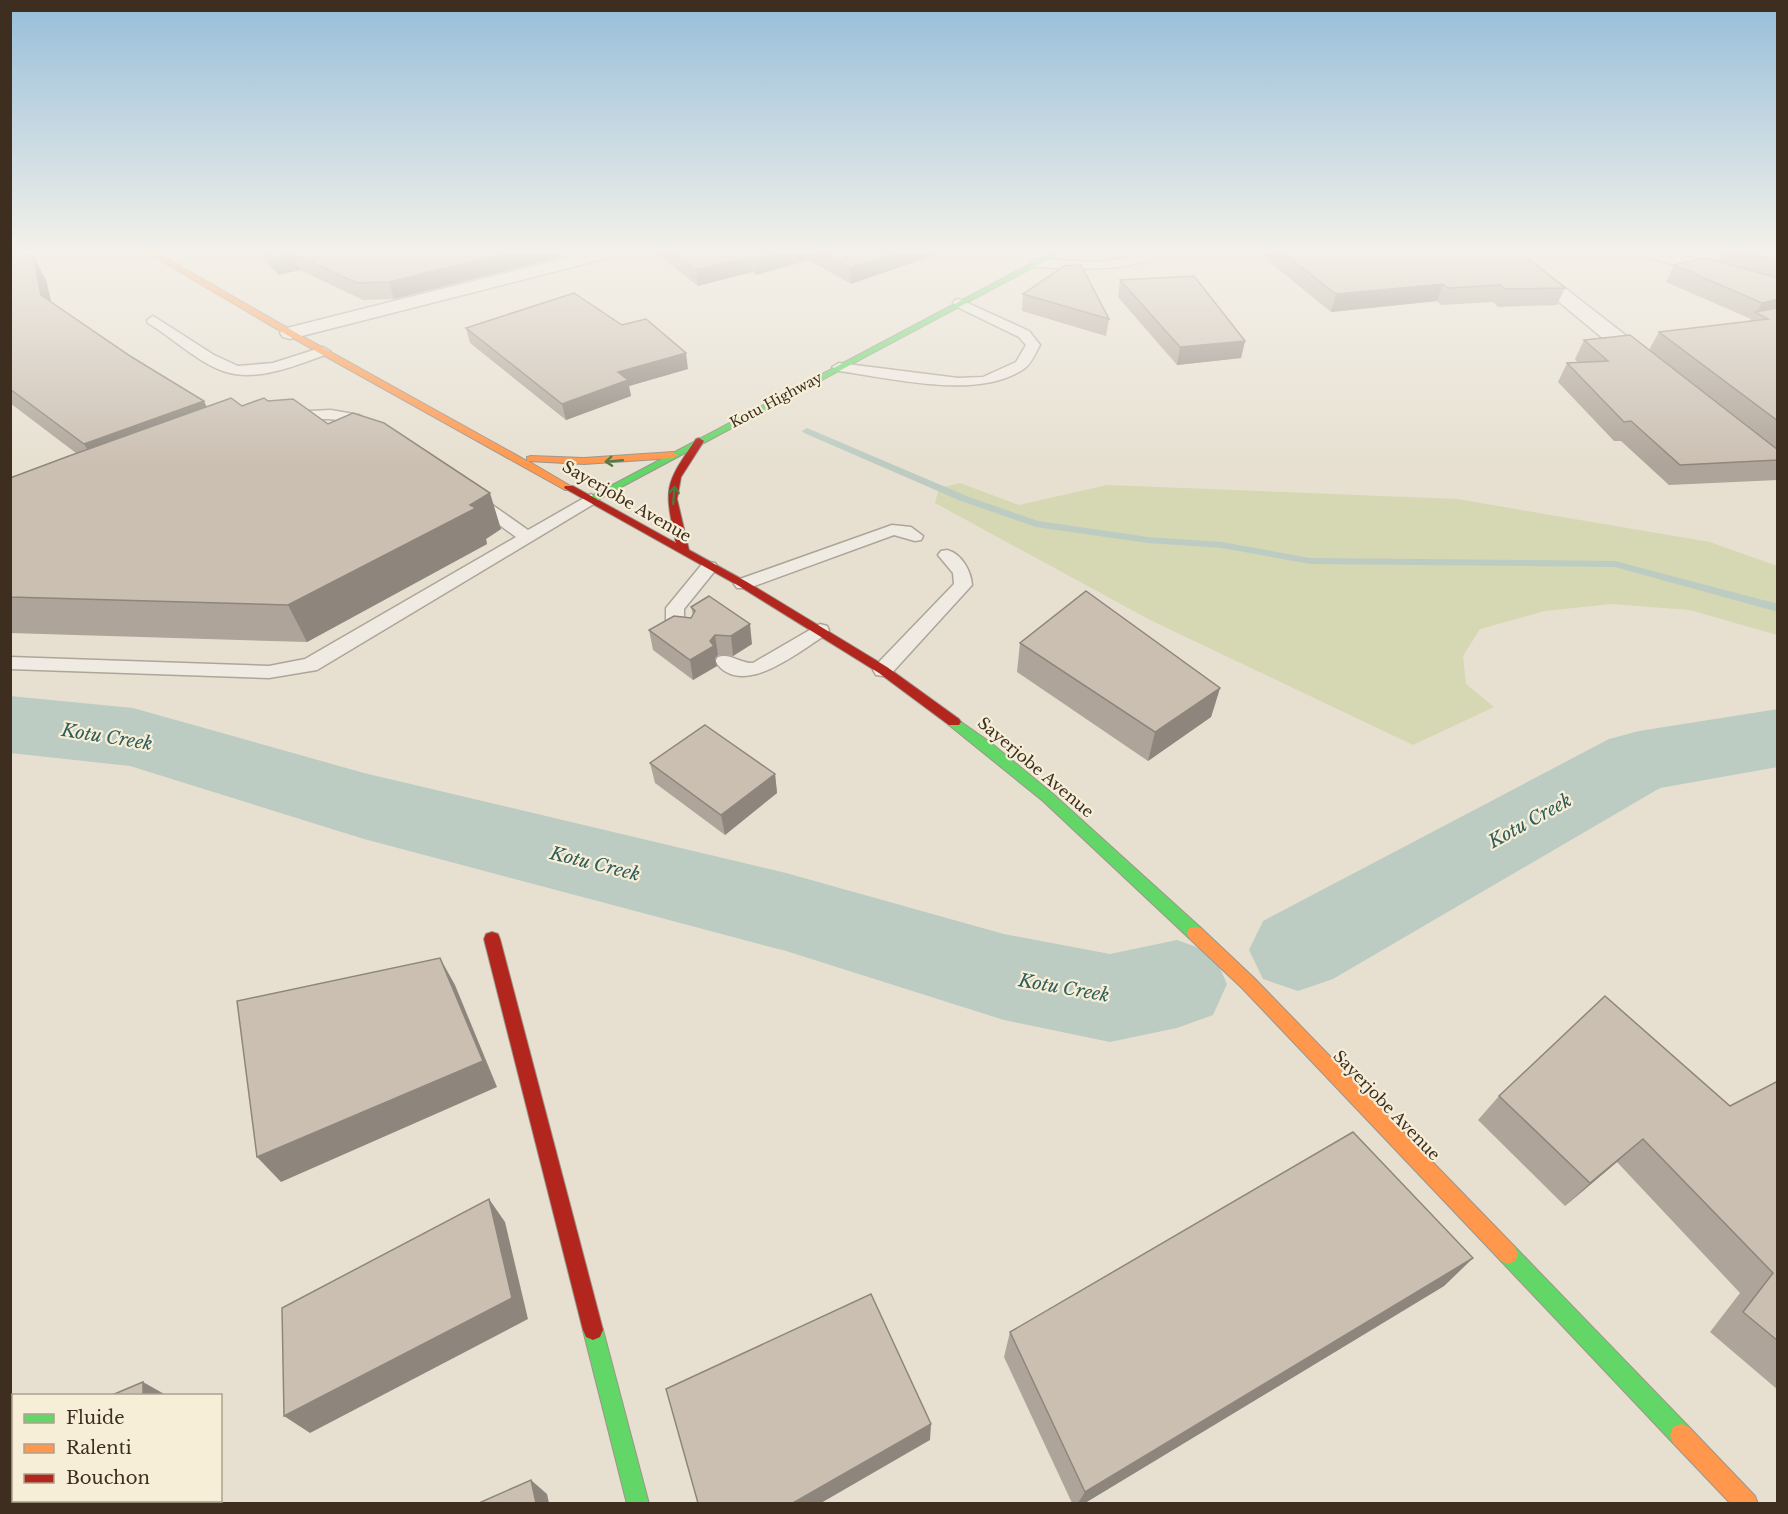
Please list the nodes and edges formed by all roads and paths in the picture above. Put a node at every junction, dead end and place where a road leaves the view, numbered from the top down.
1 (159, 324) edge
2 (274, 324) edge
3 (327, 324) edge
4 (920, 324) edge
5 (1002, 324) edge
6 (1598, 324) edge
7 (290, 333) junction
8 (323, 351) junction
9 (839, 367) junction
10 (1666, 378) edge
11 (268, 418) edge
12 (383, 438) edge
13 (699, 441) junction
14 (673, 455) junction
15 (515, 457) junction
16 (461, 490) edge
17 (591, 499) junction
18 (915, 536) dead end
19 (528, 537) junction
20 (684, 552) junction
21 (948, 555) dead end
22 (709, 567) junction
23 (743, 584) junction
24 (820, 630) junction
25 (687, 631) edge
26 (725, 661) dead end
27 (10, 663) edge
28 (883, 670) junction
29 (492, 939) dead end
30 (638, 1503) edge
31 (1747, 1503) edge

1 - 8 lane
2 - 7 main road, Sayerjobe Avenue
3 - 7 street
4 - 9 main road, Kotu Highway
5 - 9 lane
6 - 10 street
7 - 8 main road, Sayerjobe Avenue
8 - 15 main road, Sayerjobe Avenue
9 - 13 main road, Kotu Highway
11 - 12 lane
13 - 14 main road, Kotu Highway
20 -> 13 main road
14 -> 15 main road
14 - 17 main road, Kotu Highway
15 - 17 main road, Sayerjobe Avenue
16 - 19 lane
17 - 19 lane
17 - 20 main road, Sayerjobe Avenue
18 - 23 lane
19 - 27 lane
20 - 22 main road, Sayerjobe Avenue
21 - 28 lane
22 - 23 main road, Sayerjobe Avenue
22 - 25 lane
23 - 24 main road, Sayerjobe Avenue
24 - 26 lane
24 - 28 main road, Sayerjobe Avenue
28 - 31 main road, Sayerjobe Avenue
29 - 30 main road

